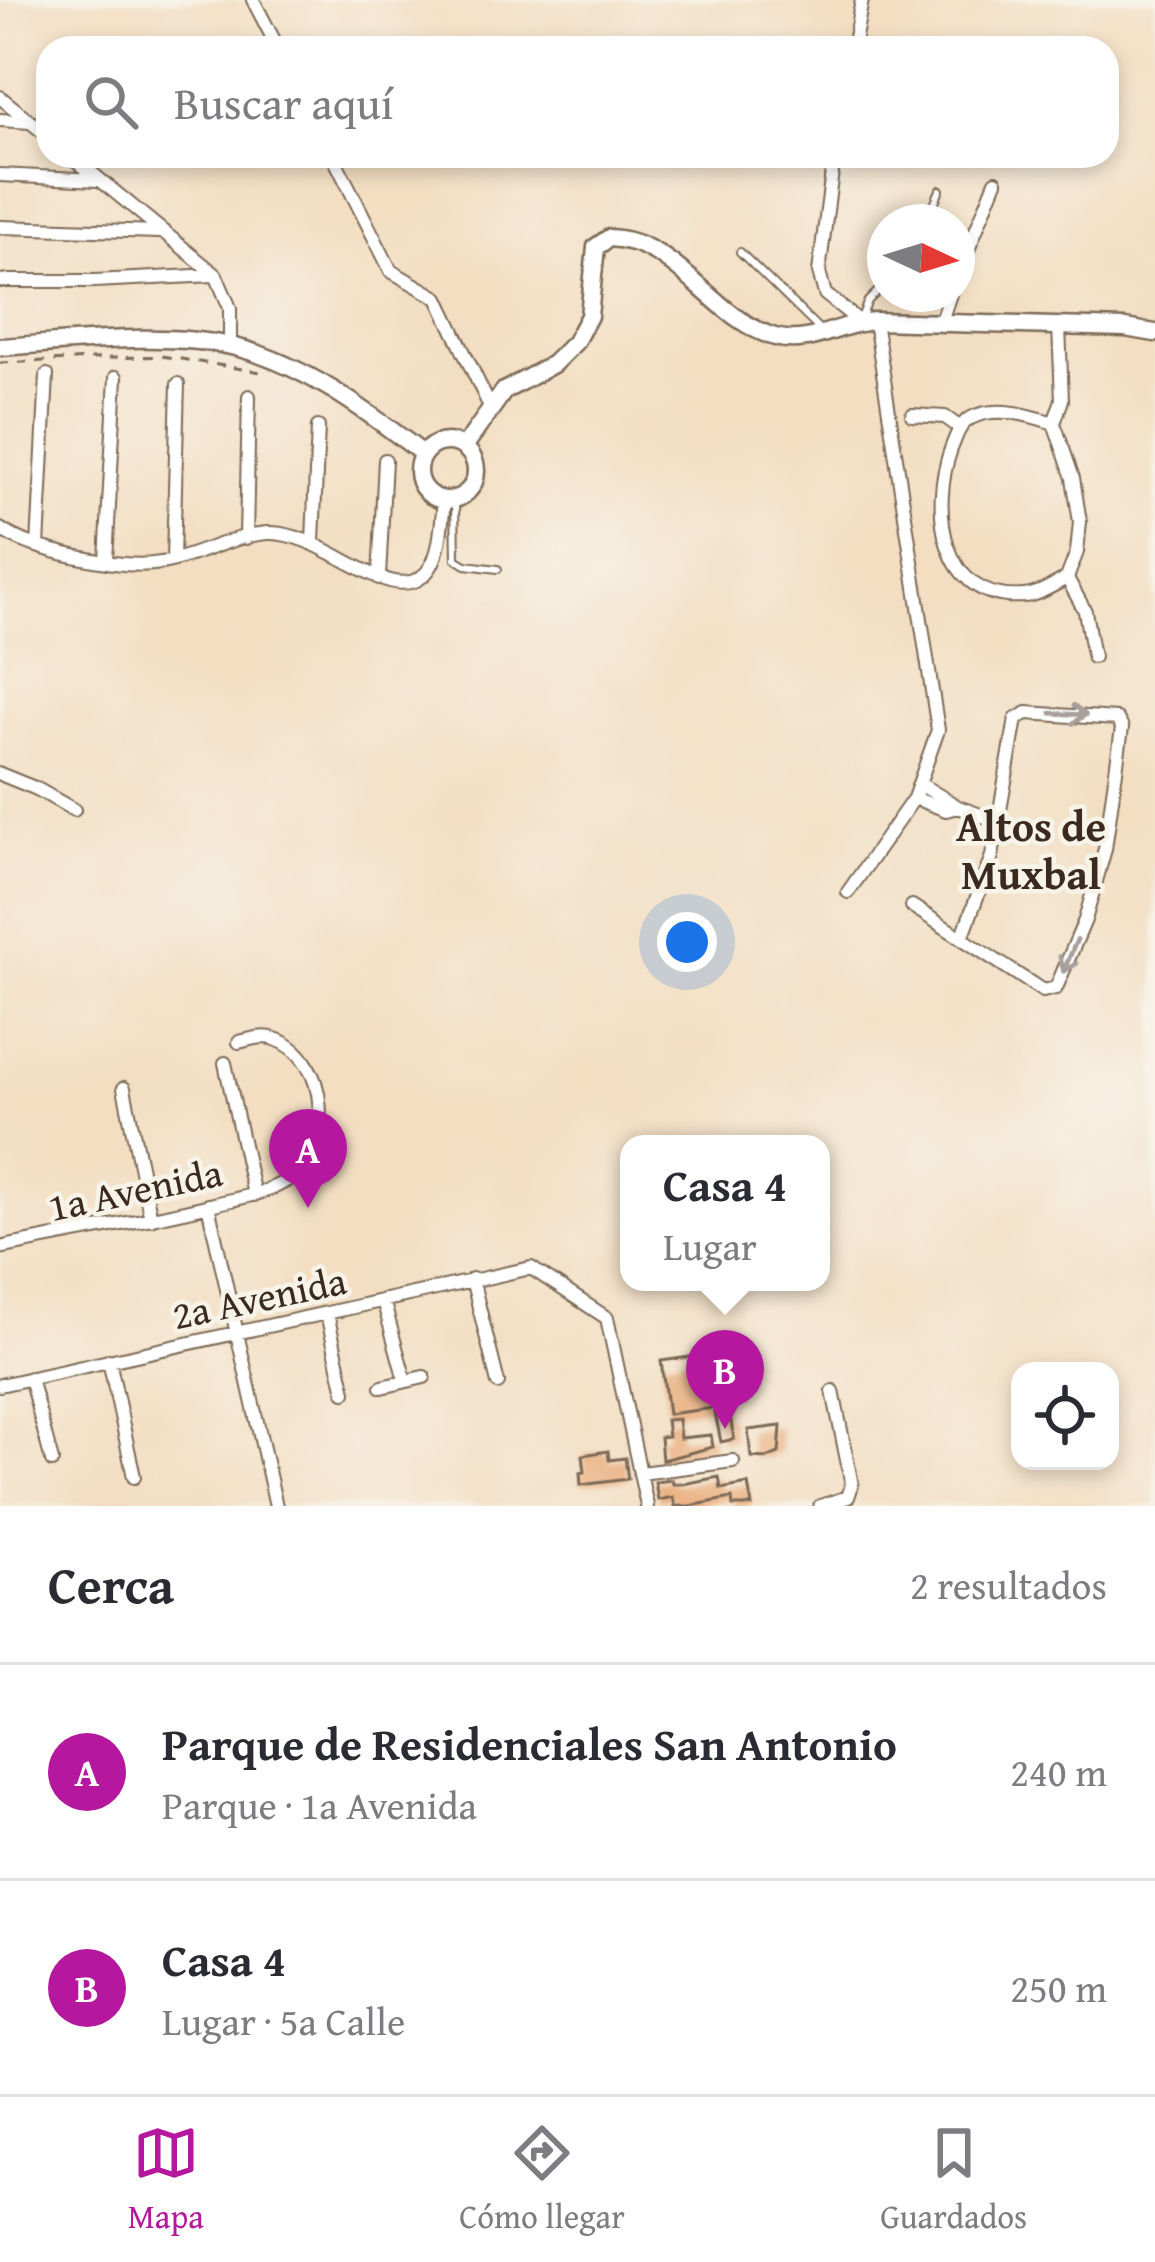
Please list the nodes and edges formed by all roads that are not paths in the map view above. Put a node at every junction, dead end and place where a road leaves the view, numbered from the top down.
1 (254, 0) edge
2 (862, 0) edge
3 (272, 36) edge
4 (855, 36) edge
5 (0, 97) edge
6 (0, 120) edge
7 (32, 123) junction
8 (36, 126) edge
9 (85, 168) edge
10 (339, 168) edge
11 (832, 168) edge
12 (0, 175) edge
13 (99, 180) junction
14 (996, 181) dead end
15 (940, 190) dead end
16 (934, 204) edge
17 (0, 227) edge
18 (160, 232) junction
19 (975, 233) edge
20 (740, 252) dead end
21 (216, 275) junction
22 (0, 281) edge
23 (868, 312) edge
24 (944, 312) edge
25 (941, 321) junction
26 (868, 322) junction
27 (1059, 326) junction
28 (1155, 333) edge
29 (824, 335) junction
30 (230, 346) junction
31 (0, 347) edge
32 (46, 375) dead end
33 (116, 377) dead end
34 (178, 384) dead end
35 (249, 397) dead end
36 (491, 409) junction
37 (912, 415) dead end
38 (1054, 423) junction
39 (318, 427) dead end
40 (959, 428) junction
41 (464, 447) junction
42 (423, 454) junction
43 (385, 460) dead end
44 (449, 500) junction
45 (0, 529) edge
46 (246, 538) junction
47 (313, 542) junction
48 (38, 546) junction
49 (172, 559) junction
50 (106, 561) junction
51 (498, 569) dead end
52 (379, 578) junction
53 (1066, 578) junction
54 (1093, 657) dead end
55 (0, 775) edge
56 (920, 784) junction
57 (914, 798) junction
58 (958, 807) junction
59 (74, 810) dead end
60 (1000, 822) junction
61 (848, 892) dead end
62 (912, 906) dead end
63 (962, 938) junction
64 (239, 1042) dead end
65 (225, 1063) dead end
66 (124, 1088) dead end
67 (254, 1195) junction
68 (208, 1205) junction
69 (151, 1219) junction
70 (0, 1248) edge
71 (472, 1279) junction
72 (383, 1300) junction
73 (328, 1314) junction
74 (237, 1333) junction
75 (109, 1360) junction
76 (424, 1377) dead end
77 (30, 1378) junction
78 (404, 1380) junction
79 (498, 1383) dead end
80 (0, 1385) edge
81 (382, 1387) dead end
82 (833, 1391) dead end
83 (345, 1392) dead end
84 (52, 1461) dead end
85 (733, 1461) dead end
86 (640, 1473) junction
87 (134, 1477) dead end
88 (275, 1506) edge
89 (647, 1506) edge
90 (820, 1506) edge

1 - 3 street
2 - 4 street
5 - 7 street
6 - 7 street
7 - 8 street
9 - 13 street
10 - 36 street
11 - 26 street
12 - 13 street
13 - 18 street
14 - 19 street
15 - 16 lane
17 - 18 street
18 - 21 street
20 - 29 lane
21 - 22 street
21 - 30 street
23 - 26 lane
24 - 25 street
25 - 26 street
25 - 27 street
26 - 29 street
26 - 56 street
27 - 28 street
27 - 38 street
29 - 36 street
30 - 31 street
30 - 42 street
32 - 48 street
33 - 50 street
34 - 49 street
35 - 46 street
36 - 41 street
37 - 40 street
38 - 40 street
38 - 53 street
39 - 47 street
40 - 53 street
41 - 42 street
41 - 44 street
42 - 44 street
43 - 52 street
44 - 51 lane
44 - 52 street
45 - 48 street
46 - 47 street
46 - 49 street
47 - 52 street
48 - 50 street
49 - 50 street
53 - 54 street
55 - 59 street
56 - 57 street
56 - 58 street
57 - 58 street
57 - 61 street
58 - 60 street
60 - 63 street
60 -> 63 street
62 - 63 street
64 - 67 street, 1a Avenida
65 - 67 street
66 - 69 street
67 - 68 street, 1a Avenida
68 - 69 street, 1a Avenida
68 - 74 street
69 - 70 street, 1a Avenida
71 - 72 street, 2a Avenida
71 - 79 street
71 - 86 street, 2a Avenida
72 - 73 street, 2a Avenida
72 - 78 street
73 - 74 street, 2a Avenida
73 - 83 street
74 - 75 street, 2a Avenida
74 - 88 street
75 - 77 street, 2a Avenida
75 - 87 street
76 - 78 street
77 - 80 street, 2a Avenida
77 - 84 street
78 - 81 street
82 - 90 street
85 - 86 street
86 - 89 street

